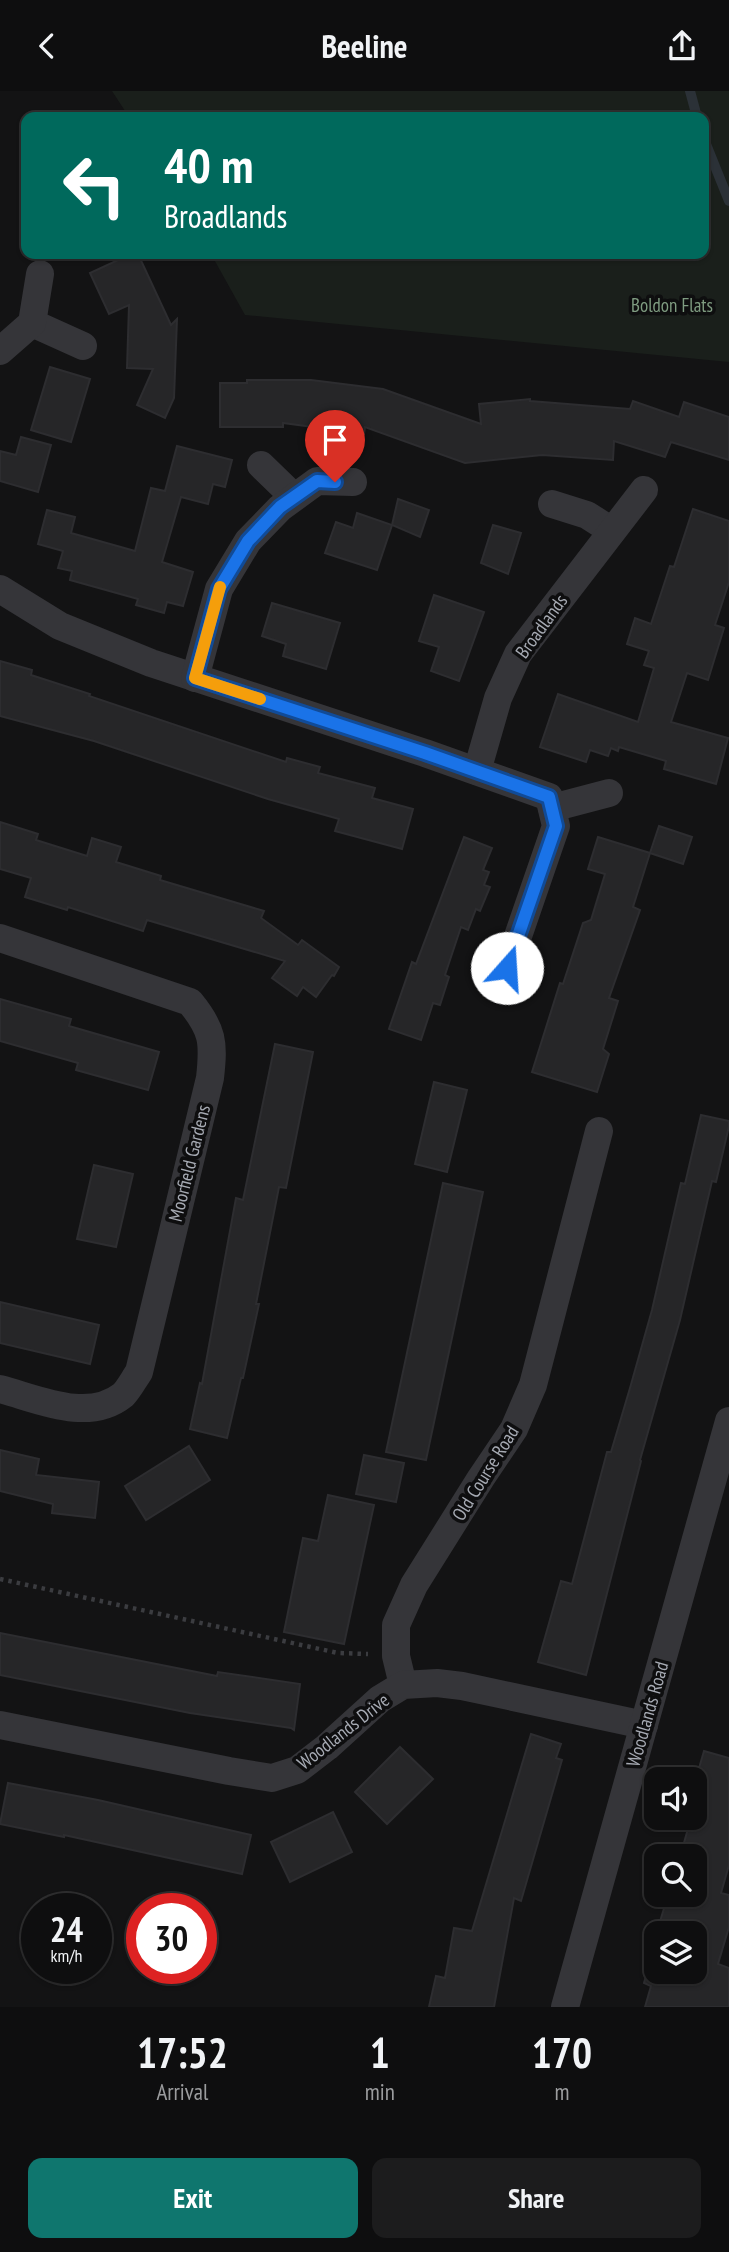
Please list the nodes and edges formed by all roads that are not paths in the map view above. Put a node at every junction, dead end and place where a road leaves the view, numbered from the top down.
1 (40, 274) dead end
2 (32, 323) junction
3 (83, 347) dead end
4 (0, 351) edge
5 (261, 465) dead end
6 (353, 482) dead end
7 (644, 490) dead end
8 (295, 497) junction
9 (552, 504) dead end
10 (612, 531) junction
11 (0, 589) edge
12 (195, 678) junction
13 (477, 771) junction
14 (609, 793) dead end
15 (552, 809) junction
16 (0, 938) edge
17 (507, 968) dead end
18 (599, 1131) dead end
19 (0, 1389) edge
20 (729, 1420) edge
21 (403, 1685) junction
22 (0, 1725) edge
23 (643, 1725) junction
24 (565, 2007) edge

1 - 2 street
2 - 3 street
2 - 4 street
5 - 8 street
6 - 8 street
7 - 10 street, Broadlands
8 - 12 street
9 - 10 street
10 - 13 street, Broadlands
11 - 12 street
12 - 13 street
13 - 15 street
14 - 15 street
15 - 17 street
16 - 19 street, Moorfield Gardens
18 - 21 street, Old Course Road
20 - 23 street, Woodlands Road
21 - 22 street, Woodlands Drive
21 - 23 street, Woodlands Drive
23 - 24 street, Woodlands Road

